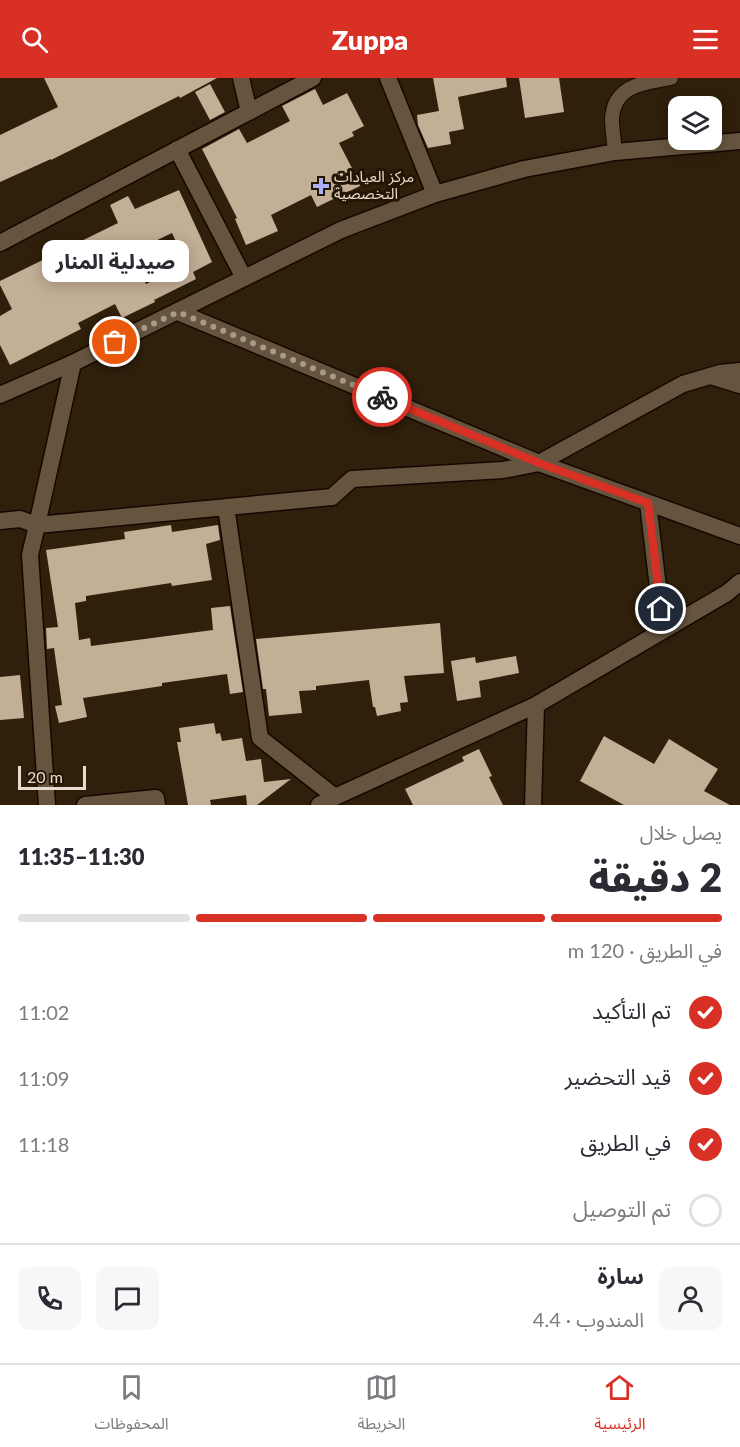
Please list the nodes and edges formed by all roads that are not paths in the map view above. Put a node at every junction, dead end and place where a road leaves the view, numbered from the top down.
1 (241, 78) edge
2 (313, 78) edge
3 (388, 78) edge
4 (672, 78) edge
5 (249, 112) junction
6 (740, 141) edge
7 (177, 149) junction
8 (615, 152) junction
9 (435, 194) junction
10 (0, 243) edge
11 (244, 278) junction
12 (178, 312) junction
13 (73, 363) junction
14 (740, 371) edge
15 (711, 376) junction
16 (740, 385) edge
17 (0, 394) edge
18 (539, 463) junction
19 (648, 503) junction
20 (225, 507) junction
21 (0, 521) edge
22 (37, 525) junction
23 (740, 536) edge
24 (740, 582) edge
25 (663, 630) junction
26 (536, 705) junction
27 (335, 796) junction
28 (47, 805) edge
29 (85, 805) edge
30 (157, 805) edge
31 (319, 805) edge
32 (533, 805) edge

1 - 5 street
2 - 5 street
3 - 9 street
4 - 8 lane
5 - 7 street
6 - 8 street
7 - 10 street
7 - 11 street
8 - 9 street
9 - 11 street
11 - 12 street
12 - 13 street
12 - 18 street
13 - 17 street
13 - 22 street
14 - 15 street
15 - 16 street
15 - 18 street
18 - 19 street
18 - 20 street
19 - 23 street
19 - 25 street
20 - 22 street
20 - 27 street
21 - 22 street
22 - 28 street
24 - 25 street
25 - 26 street
26 - 27 street
26 - 32 street
27 - 31 street
29 - 30 street

